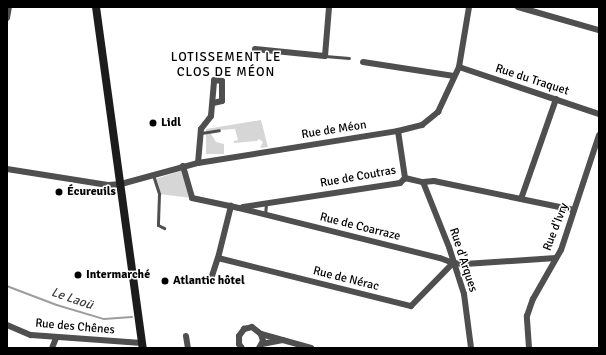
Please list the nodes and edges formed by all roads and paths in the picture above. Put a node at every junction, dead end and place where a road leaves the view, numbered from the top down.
1 (9, 7) edge
2 (96, 7) edge
3 (329, 7) edge
4 (469, 7) edge
5 (518, 7) edge
6 (7, 18) edge
7 (599, 30) edge
8 (255, 49) dead end
9 (325, 56) junction
10 (349, 58) dead end
11 (363, 62) dead end
12 (459, 67) junction
13 (454, 76) junction
14 (556, 99) junction
15 (213, 103) dead end
16 (599, 114) edge
17 (219, 130) dead end
18 (398, 131) junction
19 (201, 133) junction
20 (599, 135) edge
21 (198, 163) junction
22 (183, 166) junction
23 (7, 169) edge
24 (153, 175) junction
25 (406, 178) junction
26 (423, 182) junction
27 (121, 184) junction
28 (521, 199) junction
29 (266, 204) junction
30 (231, 206) junction
31 (239, 208) junction
32 (574, 210) junction
33 (265, 215) junction
34 (164, 228) dead end
35 (218, 258) junction
36 (556, 258) junction
37 (453, 263) junction
38 (210, 282) dead end
39 (7, 325) edge
40 (261, 334) junction
41 (186, 336) dead end
42 (56, 338) junction
43 (285, 340) junction
44 (143, 346) edge
45 (260, 346) edge
46 (52, 348) edge
47 (188, 348) edge
48 (242, 348) edge
49 (311, 348) edge
50 (470, 348) edge
51 (528, 348) edge

1 - 6 street
2 - 27 main road
3 - 9 street
4 - 12 street, Rue de Méon
5 - 7 street
8 - 9 street
9 - 10 lane
11 - 13 street
12 - 13 street, Rue de Méon
12 - 14 street, Rue du Traquet
13 - 18 street, Rue de Méon
14 - 16 street, Rue du Traquet
14 - 28 street
15 - 19 street
17 - 19 lane
18 - 21 street, Rue de Méon
18 - 25 street
19 - 21 street
20 - 32 street, Rue d'Ivry
21 - 22 street, Rue de Méon
22 - 24 street, Rue de Méon
22 - 30 street, Rue de Coarraze
23 - 27 street, Rue de Méon
24 - 27 street, Rue de Méon
24 - 34 lane
25 - 26 street, Rue de Coutras
25 - 29 street, Rue de Coutras
26 - 28 street, Rue de Coutras
26 - 37 street, Rue d'Arques
27 - 44 main road
28 - 32 street, Rue de Coutras
29 - 31 street, Rue de Coutras
29 - 33 lane
30 - 31 street, Rue de Coarraze
30 - 35 street
31 - 33 street, Rue de Coarraze
32 - 36 street, Rue d'Ivry
33 - 37 street, Rue de Coarraze
35 - 37 street, Rue de Nérac
35 - 38 street
36 - 37 street, Rue de Coarraze
36 - 51 street, Rue d'Ivry
37 - 50 street, Rue d'Arques
39 - 42 street, Rue des Chênes
40 - 43 street
40 - 45 street
40 - 48 street
41 - 47 street
42 - 44 street, Rue des Chênes
42 - 46 street
43 - 45 street
43 - 49 street

